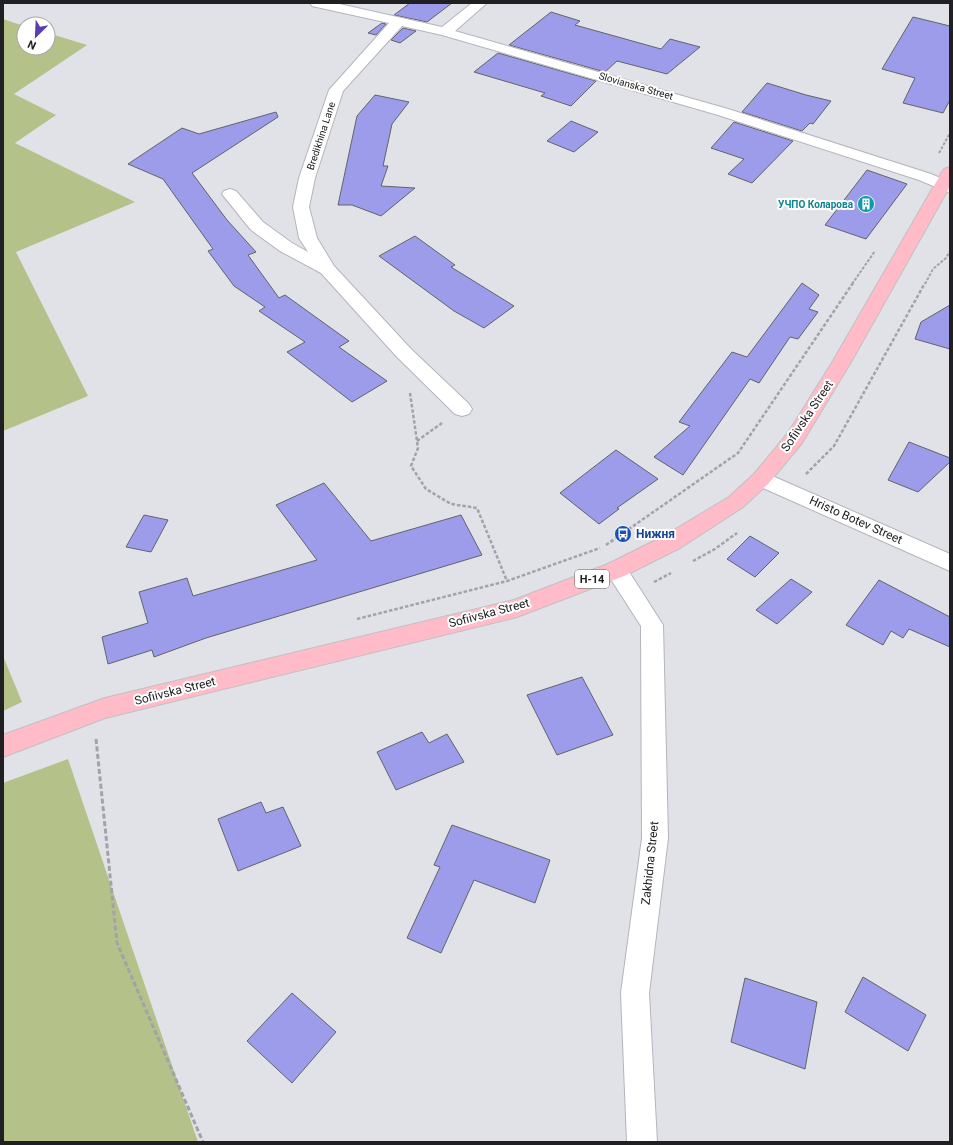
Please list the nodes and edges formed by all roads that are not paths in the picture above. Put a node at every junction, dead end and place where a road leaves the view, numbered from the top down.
1 (317, 3) edge
2 (480, 3) edge
3 (399, 22) junction
4 (445, 32) junction
5 (942, 180) edge
6 (230, 194) dead end
7 (327, 269) junction
8 (462, 409) road end
9 (761, 479) junction
10 (950, 563) edge
11 (616, 570) junction
12 (3, 746) edge
13 (642, 1142) edge

1 - 3 street, Slovianska Street
2 - 4 street
3 - 4 street, Slovianska Street
3 - 7 street, Bredikhina Lane
4 - 5 street, Slovianska Street
5 - 9 main road, Sofiivska Street / Н-14
6 - 7 street, Bredikhina Lane
7 - 8 street, Bredikhina Lane
9 - 10 street, Hristo Botev Street
9 - 11 main road, Sofiivska Street / Н-14
11 - 12 main road, Sofiivska Street / Н-14
11 - 13 street, Zakhidna Street

